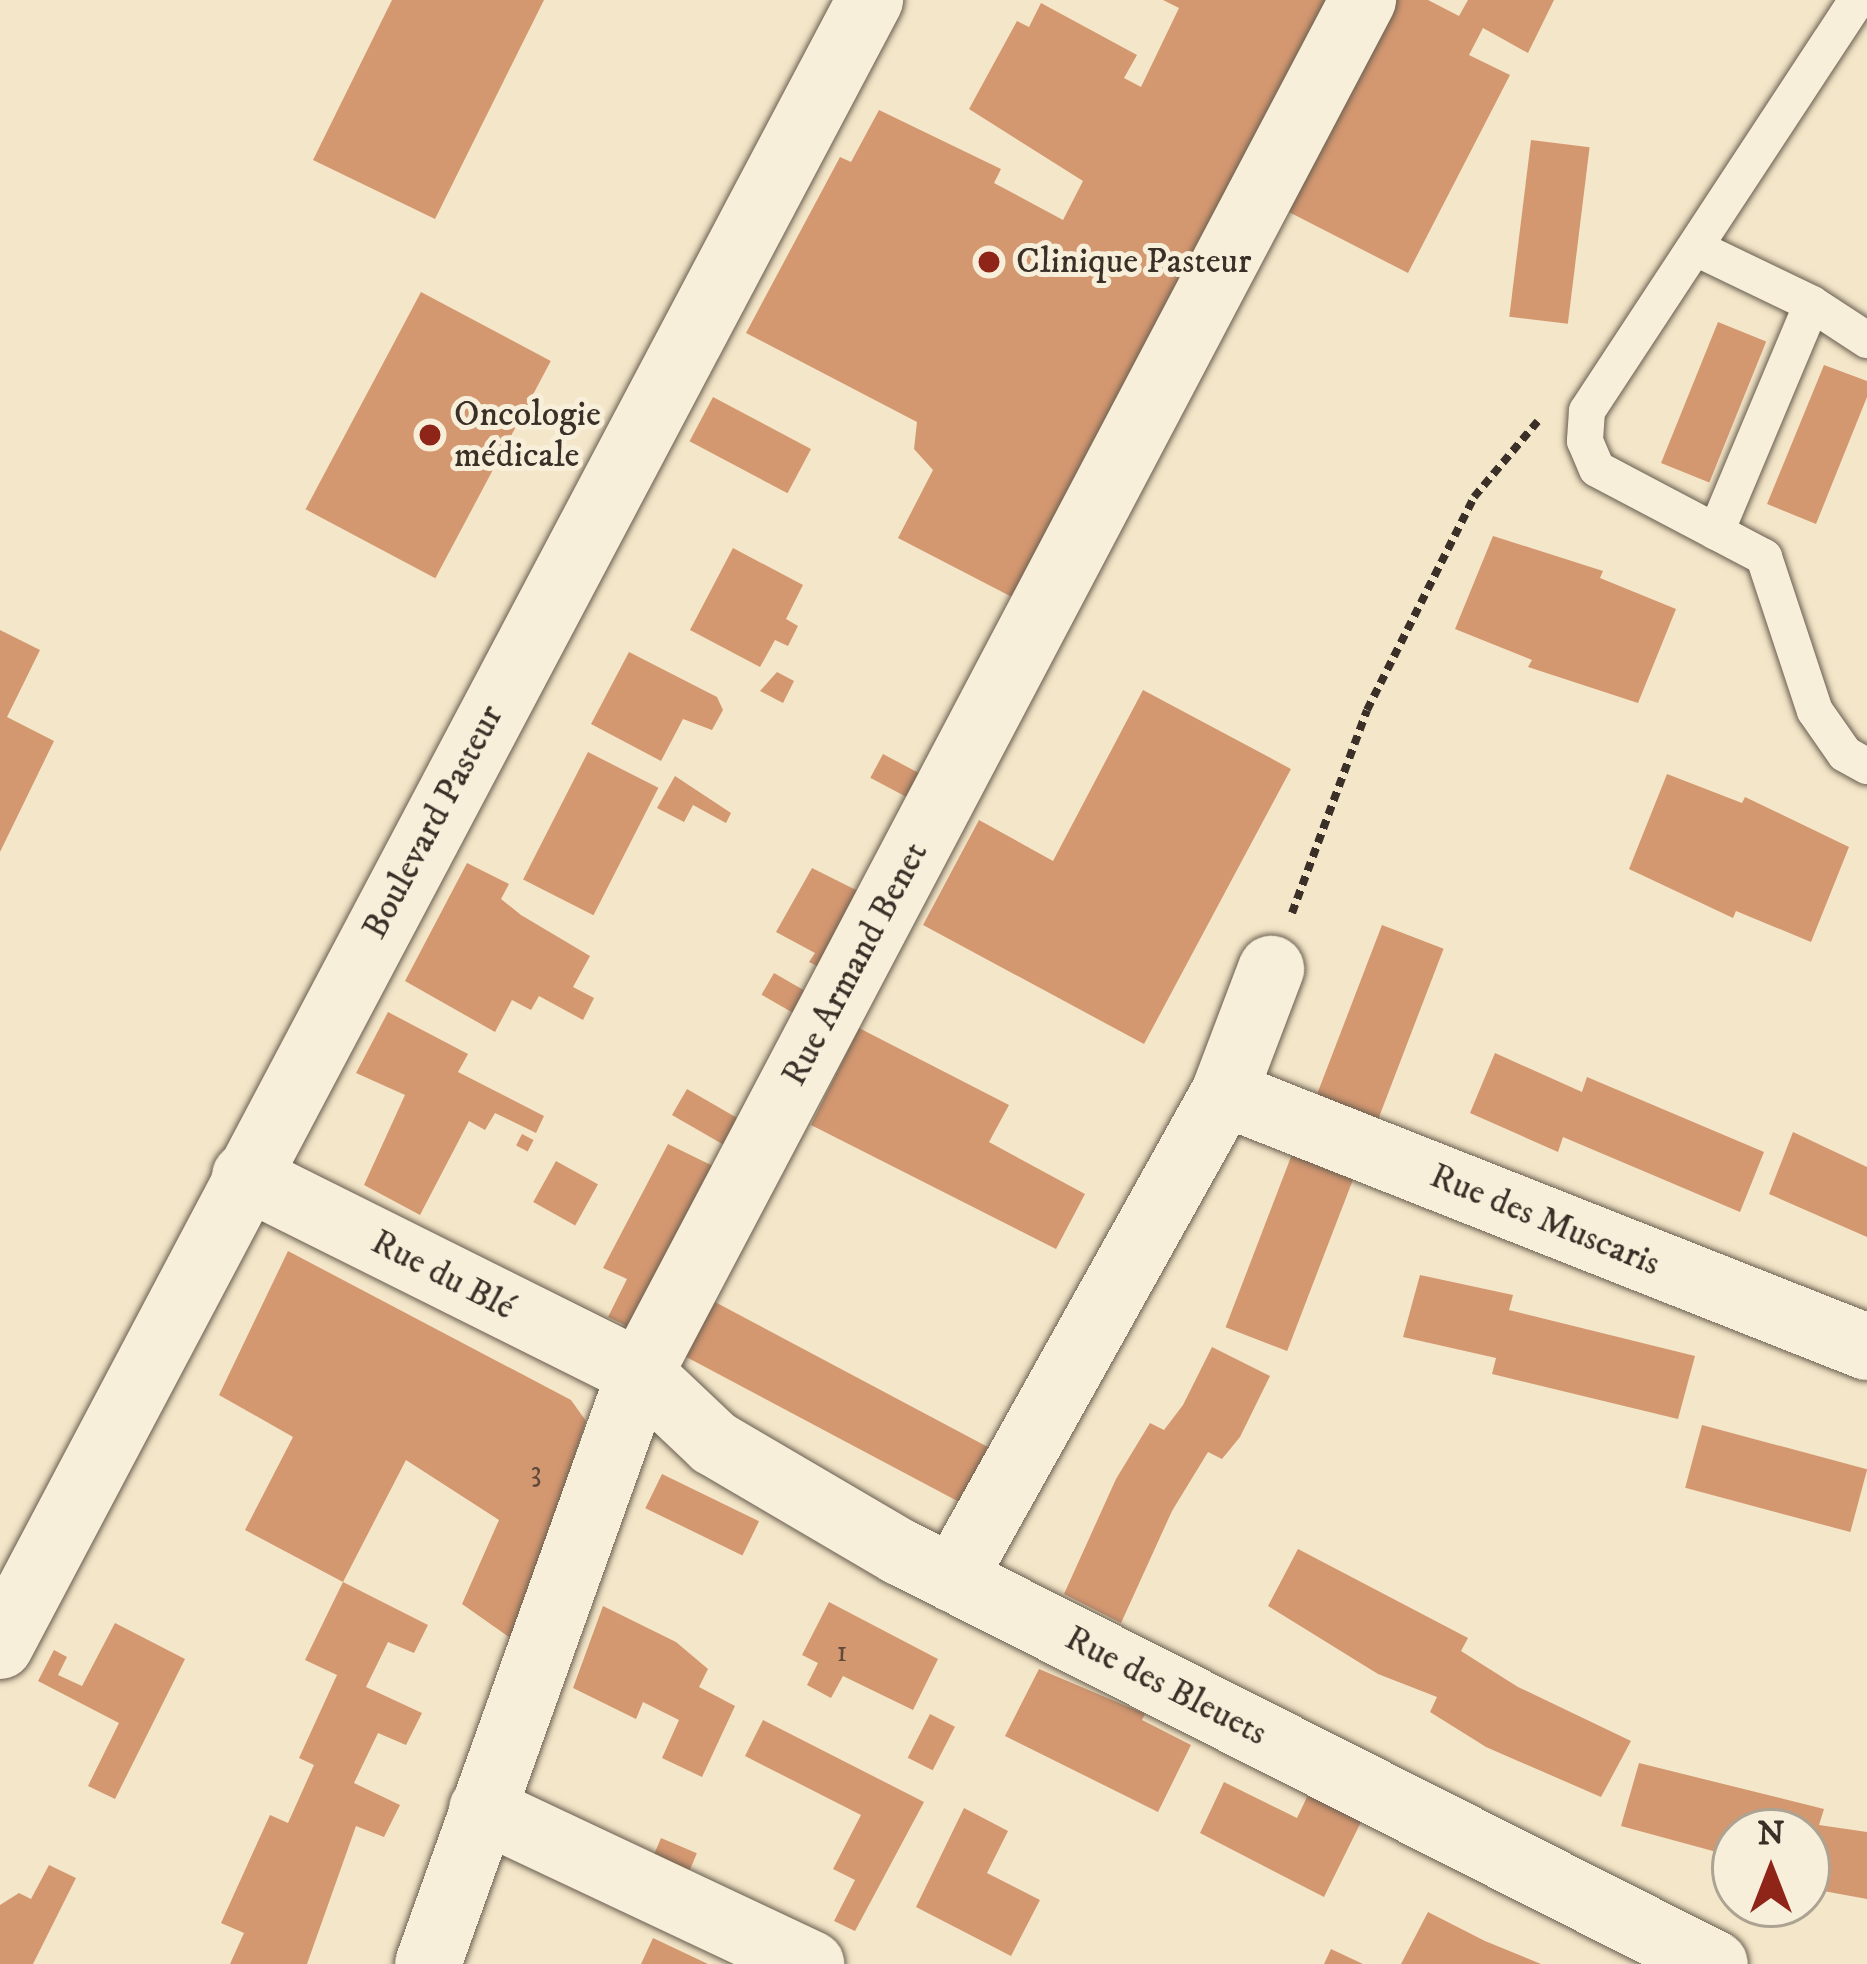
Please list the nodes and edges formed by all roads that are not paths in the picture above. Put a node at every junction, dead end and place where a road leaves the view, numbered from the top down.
1 (870, 0) edge
2 (1363, 0) edge
3 (1857, 0) edge
4 (1700, 250) junction
5 (1812, 304) junction
6 (1867, 340) edge
7 (1716, 532) junction
8 (1867, 766) edge
9 (1271, 969) road end
10 (1224, 1093) junction
11 (245, 1176) junction
12 (1867, 1347) edge
13 (640, 1373) junction
14 (953, 1579) junction
15 (0, 1646) edge
16 (482, 1809) junction
17 (428, 1964) edge
18 (811, 1964) edge
19 (1715, 1964) edge

1 - 11 street, Boulevard Pasteur
2 - 13 street, Rue Armand Benet
3 - 4 lane
4 - 5 lane
4 - 7 lane
5 - 6 lane
5 - 7 lane
7 - 8 lane
9 - 10 street
10 - 12 street, Rue des Muscaris
10 - 14 street
11 - 13 street, Rue du Blé
11 - 15 street, Boulevard Pasteur
13 - 14 street, Rue des Bleuets
13 - 16 street, Rue Armand Benet
14 - 19 street, Rue des Bleuets
16 - 17 street, Rue Armand Benet
16 - 18 street

